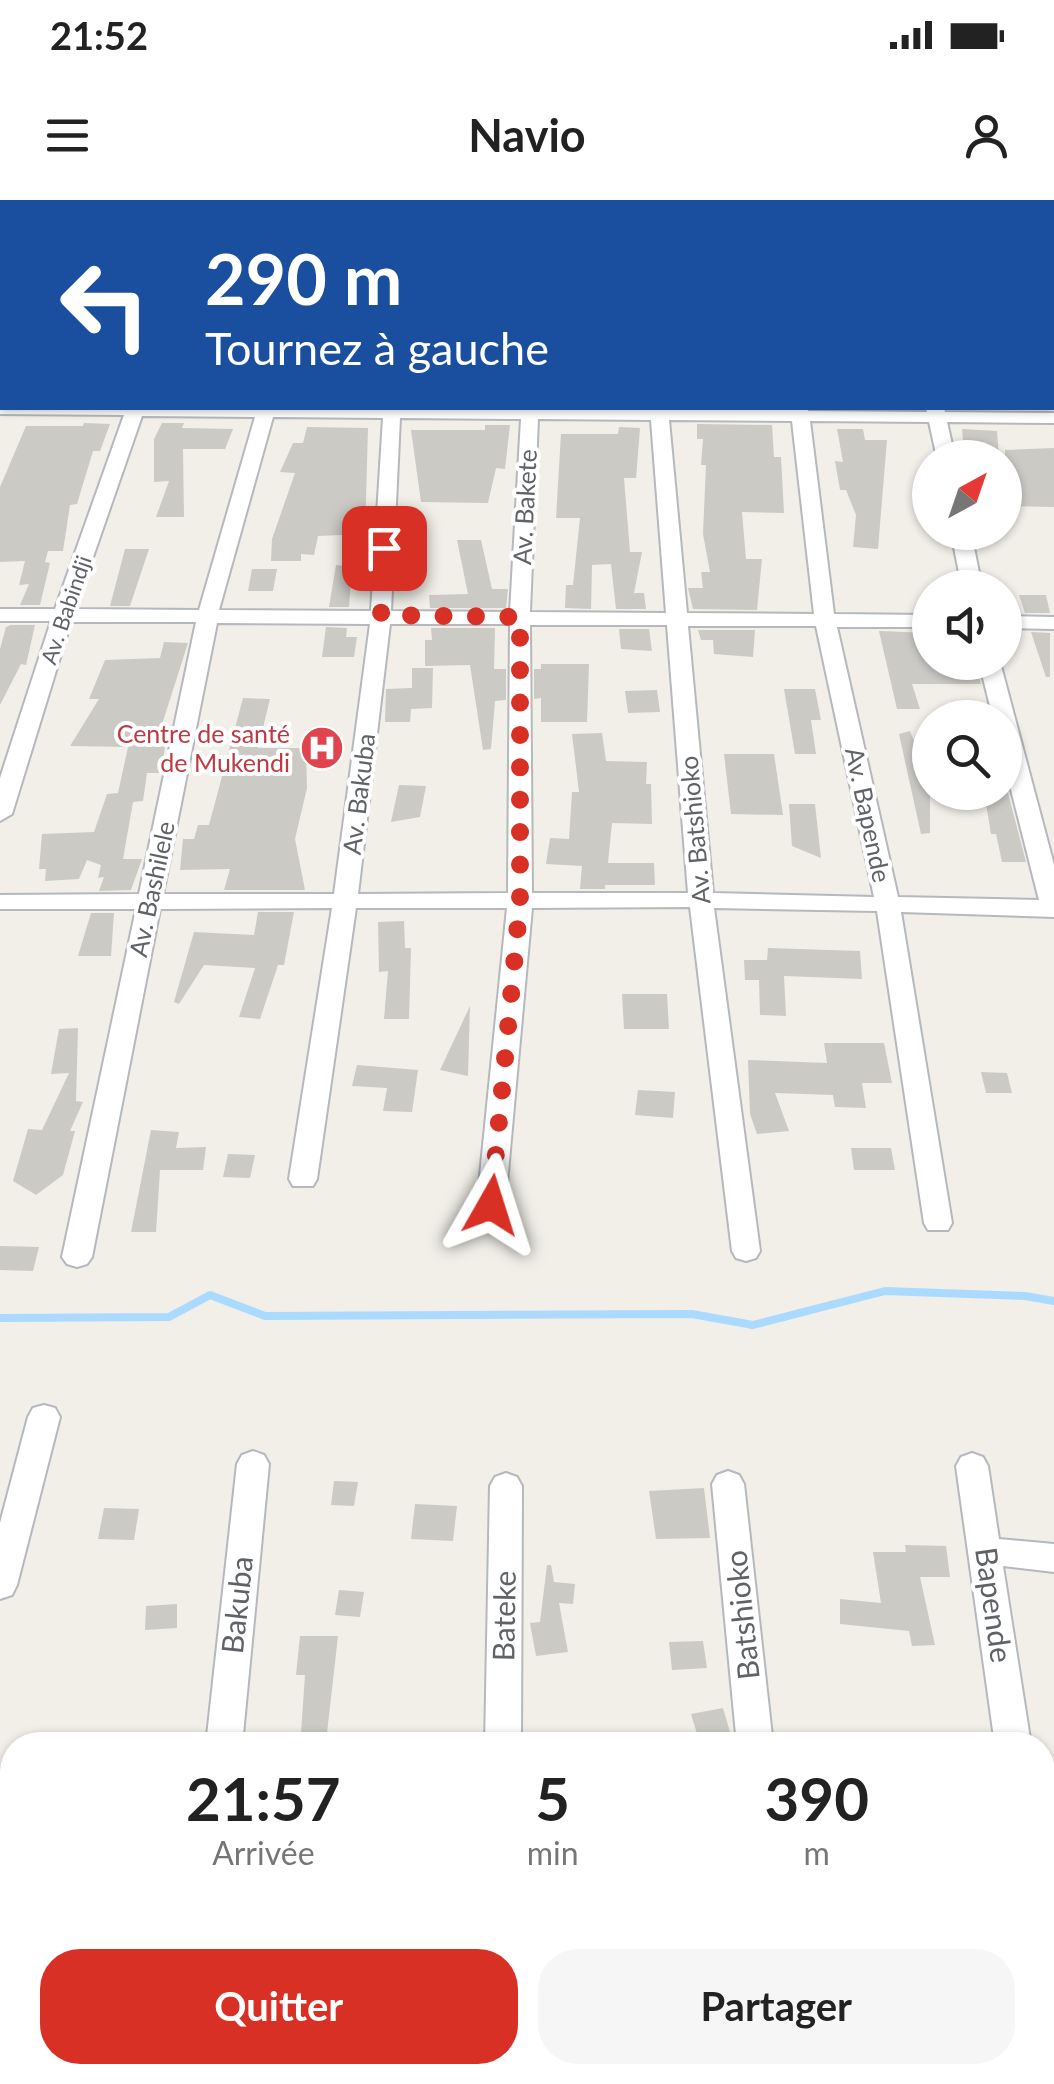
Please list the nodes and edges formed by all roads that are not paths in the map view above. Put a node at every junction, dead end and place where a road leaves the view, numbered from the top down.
1 (68, 410) edge
2 (135, 410) edge
3 (266, 410) edge
4 (392, 410) edge
5 (530, 410) edge
6 (2, 411) edge
7 (659, 411) edge
8 (800, 412) edge
9 (936, 412) edge
10 (1054, 418) edge
11 (942, 440) edge
12 (208, 614) junction
13 (0, 615) edge
14 (63, 615) junction
15 (381, 615) junction
16 (520, 617) junction
17 (675, 619) junction
18 (825, 621) junction
19 (912, 622) edge
20 (1022, 622) edge
21 (1054, 622) edge
22 (1022, 788) edge
23 (0, 814) edge
24 (701, 900) junction
25 (0, 902) edge
26 (346, 902) junction
27 (520, 902) junction
28 (149, 903) junction
29 (888, 905) junction
30 (1054, 909) edge
31 (302, 1178) dead end
32 (491, 1205) dead end
33 (938, 1223) dead end
34 (746, 1251) dead end
35 (77, 1256) dead end
36 (44, 1417) dead end
37 (253, 1464) dead end
38 (972, 1466) dead end
39 (728, 1484) dead end
40 (506, 1486) dead end
41 (985, 1552) junction
42 (1054, 1558) edge
43 (0, 1585) edge
44 (225, 1732) edge
45 (504, 1732) edge
46 (754, 1732) edge
47 (1012, 1732) edge

1 - 6 street
2 - 14 street, Av. Babindji
3 - 4 street
3 - 12 street, Av. Bashilele
4 - 5 street
4 - 15 street, Av. Bakuba
5 - 7 street
5 - 16 street, Av. Bakete
7 - 8 street
7 - 17 street, Av. Batshioko
8 - 9 street
8 - 18 street, Av. Bapende
9 - 10 street
9 - 11 street
12 - 14 street
12 - 15 street
12 - 28 street, Av. Bashilele
13 - 14 street
14 - 23 street, Av. Babindji
15 - 16 street
15 - 26 street, Av. Bakuba
16 - 17 street
16 - 27 street, Av. Bakete
17 - 18 street
17 - 24 street, Av. Batshioko
18 - 19 street
18 - 29 street, Av. Bapende
20 - 21 street
22 - 30 street
24 - 27 street
24 - 29 street
24 - 34 street, Av. Batshioko
25 - 28 street
26 - 27 street
26 - 28 street
26 - 31 street, Av. Bakuba
27 - 32 street, Av. Bakete
28 - 35 street, Av. Bashilele
29 - 30 street
29 - 33 street, Av. Bapende
36 - 43 street
37 - 44 street, Bakuba
38 - 41 street, Bapende
39 - 46 street, Batshioko
40 - 45 street, Bateke
41 - 42 street
41 - 47 street, Bapende

